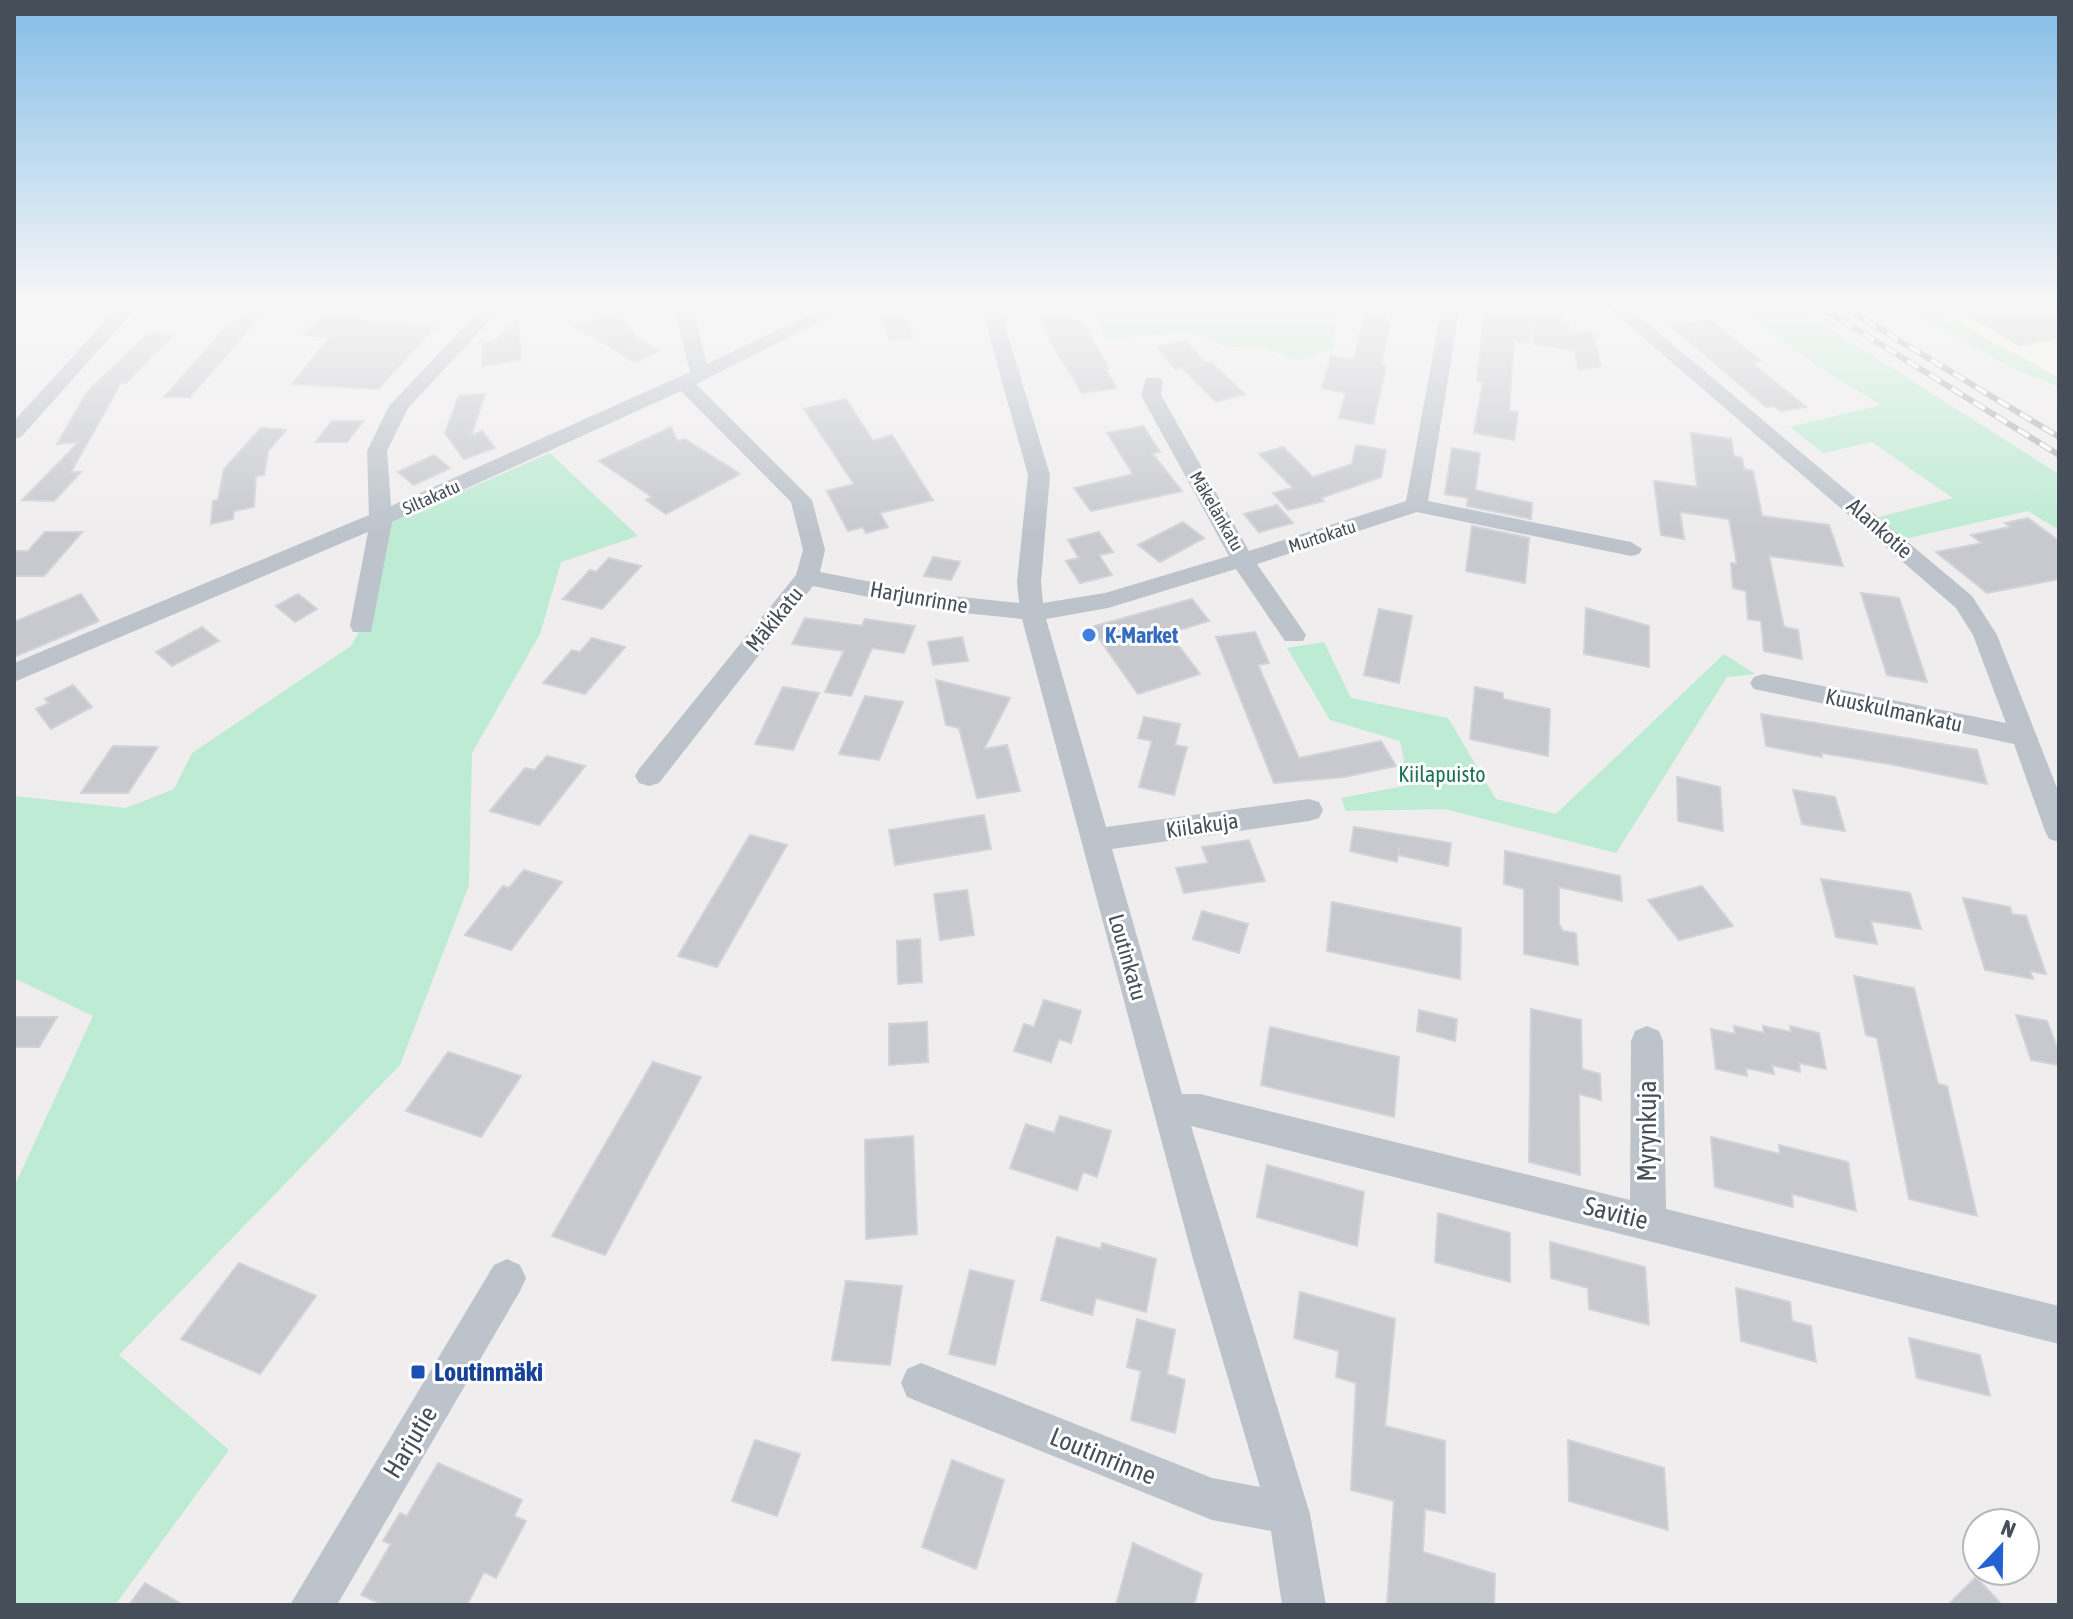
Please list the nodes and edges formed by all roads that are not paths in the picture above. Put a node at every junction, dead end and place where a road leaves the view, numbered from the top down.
1 (693, 381) edge
2 (61, 382) edge
3 (422, 382) edge
4 (692, 382) edge
5 (1012, 382) edge
6 (1153, 382) dead end
7 (1438, 382) edge
8 (1706, 382) edge
9 (14, 433) edge
10 (1416, 505) junction
11 (380, 519) junction
12 (1631, 549) dead end
13 (1245, 560) junction
14 (807, 577) junction
15 (1032, 611) junction
16 (362, 626) dead end
17 (1294, 635) dead end
18 (14, 673) edge
19 (1763, 683) dead end
20 (2025, 737) junction
21 (649, 776) dead end
22 (1309, 810) dead end
23 (2056, 817) edge
24 (1095, 840) junction
25 (1647, 1041) dead end
26 (1171, 1110) junction
27 (1648, 1221) junction
28 (507, 1278) dead end
29 (2059, 1325) edge
30 (921, 1383) dead end
31 (1289, 1514) junction
32 (312, 1605) edge
33 (1304, 1605) edge

1 - 14 street, Mäkikatu
2 - 9 street
3 - 11 street
4 - 11 street, Siltakatu
5 - 15 street, Loutinkatu
6 - 13 street, Mäkelänkatu
7 - 10 street
8 - 20 street, Alankotie
10 - 12 street
10 - 13 street, Murtokatu
11 - 16 street
11 - 18 street, Siltakatu
13 - 15 street, Murtokatu
13 - 17 street, Mäkelänkatu
14 - 15 street, Harjunrinne
14 - 21 street, Mäkikatu
15 - 24 street, Loutinkatu
19 - 20 street, Kuuskulmankatu
20 - 23 street, Alankotie
22 - 24 street, Kiilakuja
24 - 26 street, Loutinkatu
25 - 27 street, Myrynkuja
26 - 27 street, Savitie
26 - 31 street, Loutinkatu
27 - 29 street, Savitie
28 - 32 street, Harjutie
30 - 31 street, Loutinrinne
31 - 33 street, Loutinkatu

